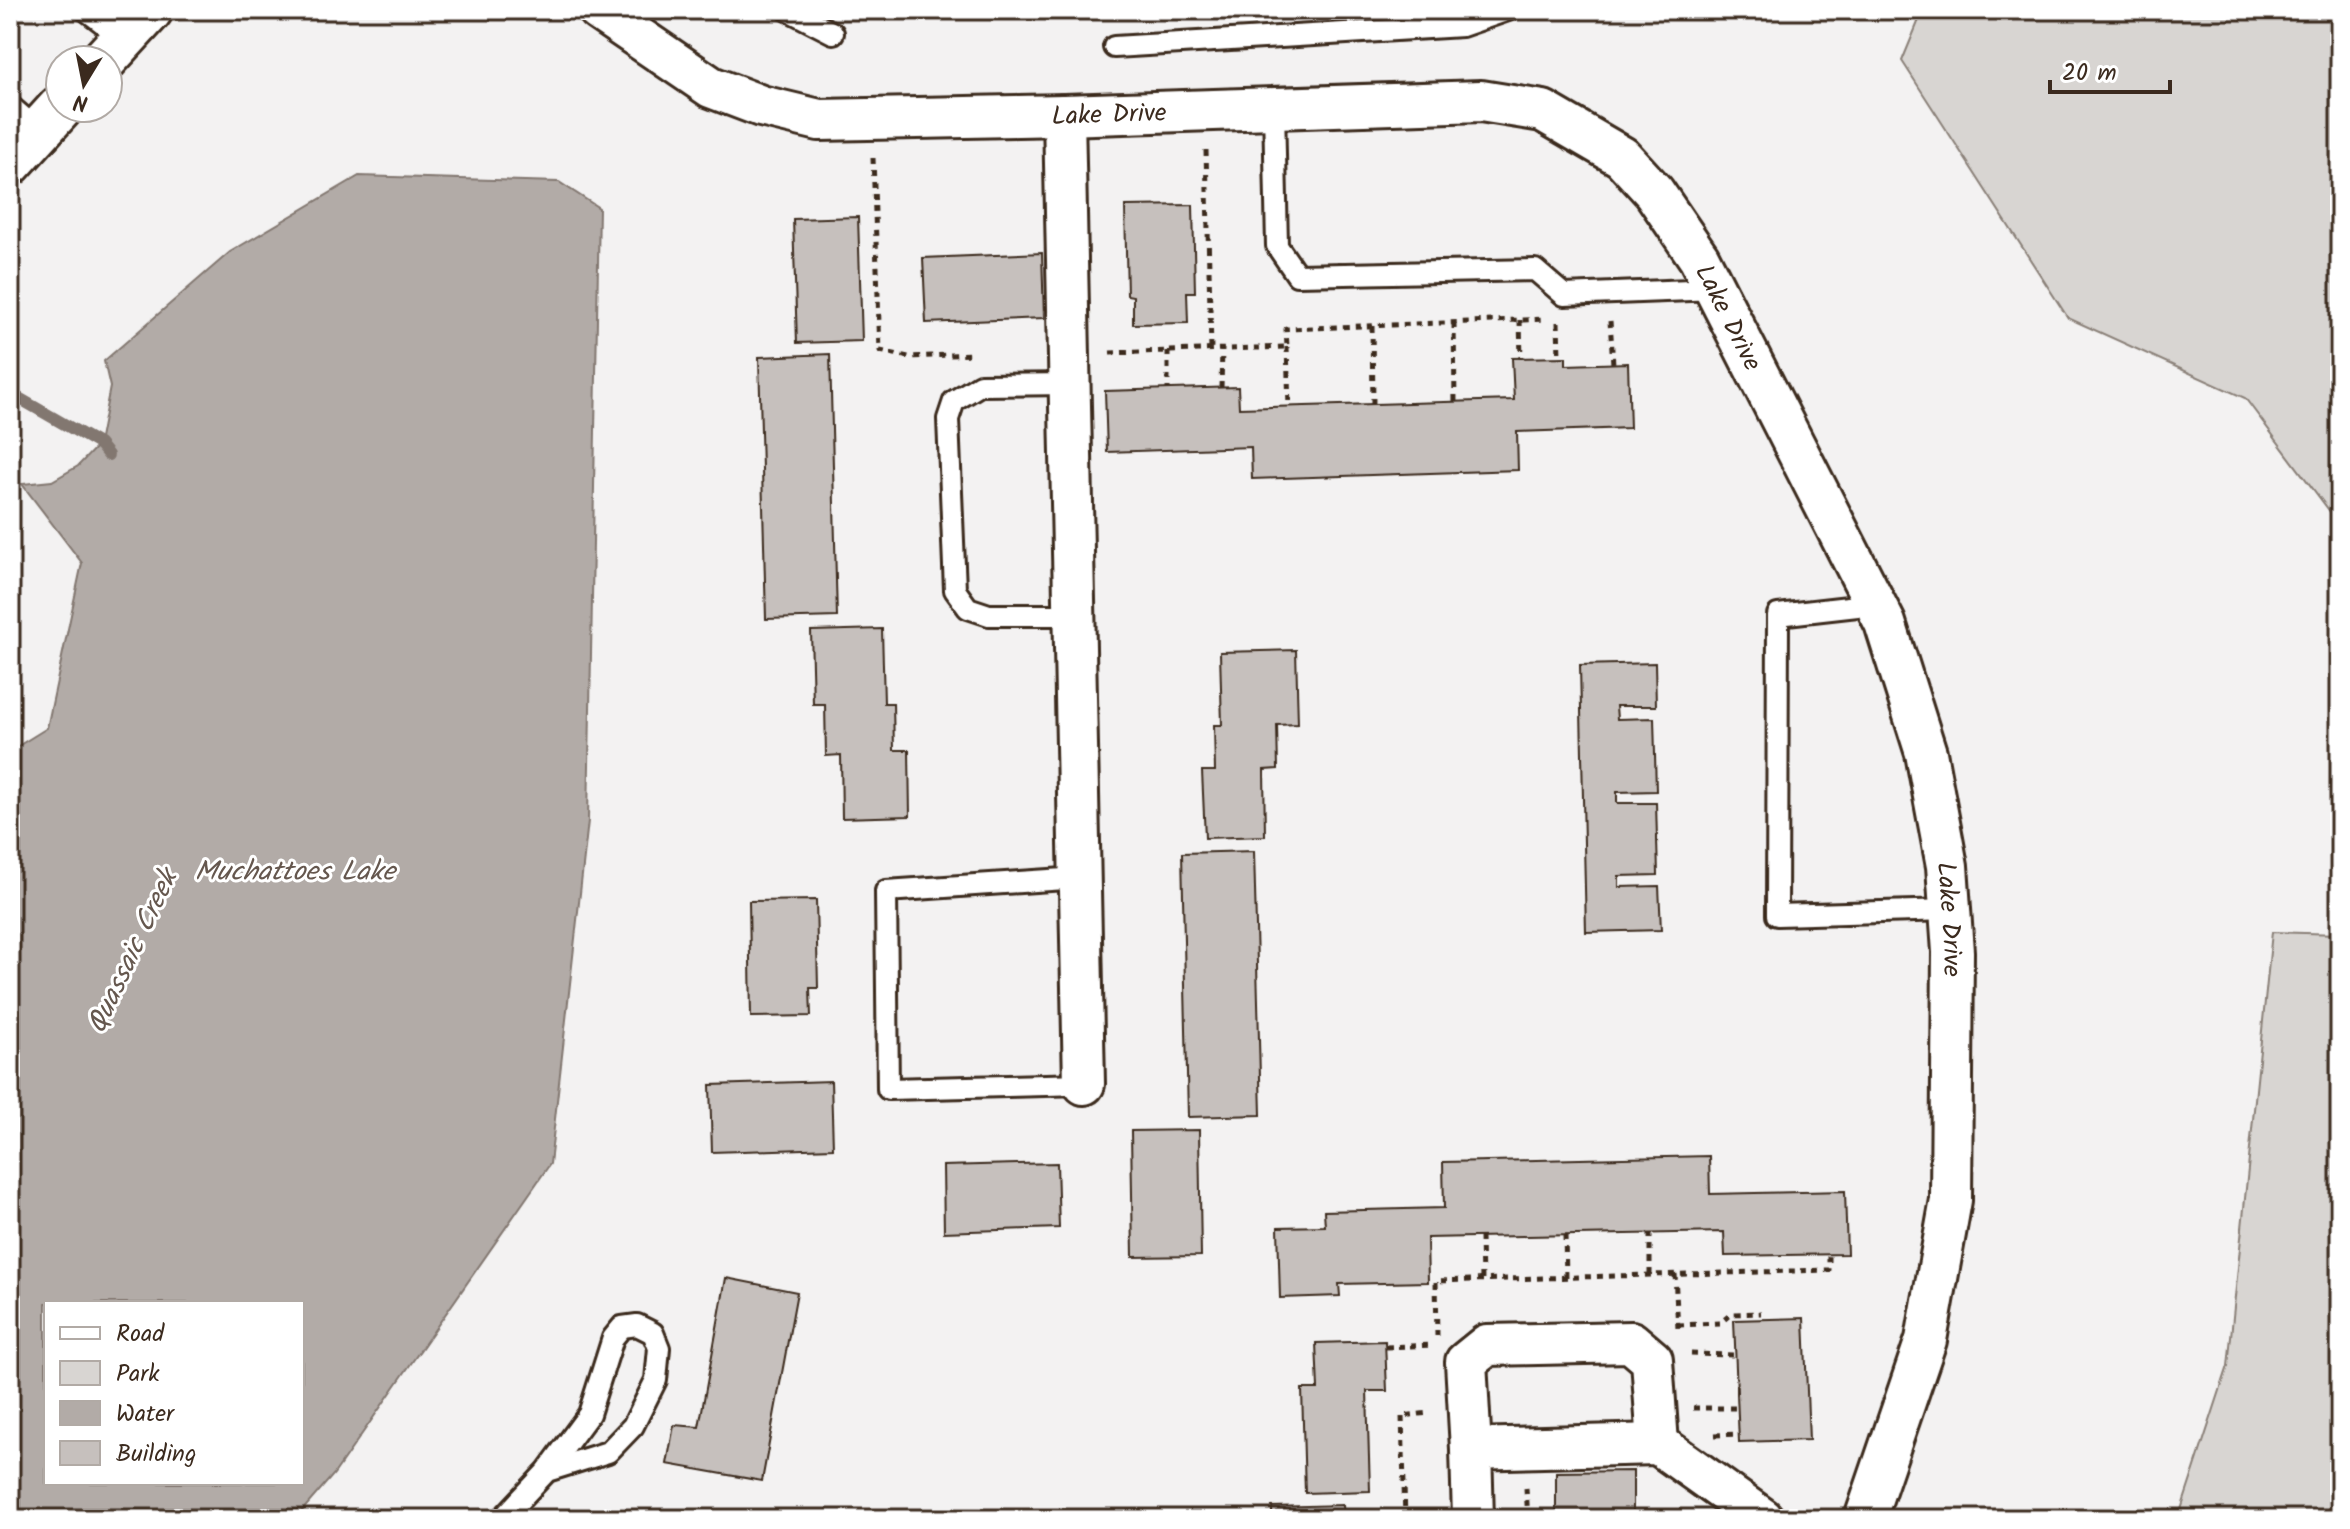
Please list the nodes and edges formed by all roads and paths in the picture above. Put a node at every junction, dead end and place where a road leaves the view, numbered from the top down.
1 (86, 10) edge
2 (598, 10) edge
3 (788, 10) edge
4 (1508, 10) edge
5 (833, 33) dead end
6 (126, 36) edge
7 (1114, 47) dead end
8 (1274, 108) junction
9 (36, 115) edge
10 (1064, 115) junction
11 (1206, 145) dead end
12 (873, 154) dead end
13 (10, 163) edge
14 (1716, 289) junction
15 (1610, 316) dead end
16 (1571, 318) dead end
17 (1558, 319) junction
18 (1520, 320) junction
19 (1454, 323) junction
20 (1372, 326) junction
21 (1287, 347) junction
22 (1211, 349) junction
23 (1222, 349) junction
24 (880, 351) dead end
25 (1168, 351) junction
26 (1559, 357) dead end
27 (1521, 359) dead end
28 (1613, 364) dead end
29 (1069, 369) junction
30 (1221, 388) dead end
31 (1168, 389) dead end
32 (1455, 402) dead end
33 (1373, 404) dead end
34 (1289, 407) dead end
35 (1875, 604) junction
36 (1075, 615) junction
37 (1080, 878) junction
38 (1950, 910) junction
39 (1084, 1084) joint
40 (1650, 1233) dead end
41 (1565, 1235) dead end
42 (1481, 1237) dead end
43 (1829, 1254) dead end
44 (1675, 1274) junction
45 (1650, 1275) junction
46 (1566, 1278) junction
47 (1482, 1280) junction
48 (1761, 1313) dead end
49 (1678, 1325) junction
50 (1678, 1339) dead end
51 (1386, 1347) dead end
52 (1678, 1354) dead end
53 (1736, 1355) dead end
54 (1680, 1408) dead end
55 (1738, 1408) dead end
56 (1434, 1411) dead end
57 (1658, 1444) junction
58 (1471, 1449) junction
59 (547, 1471) junction
60 (502, 1519) edge
61 (1405, 1519) edge
62 (1473, 1519) edge
63 (1763, 1519) edge
64 (1865, 1519) edge

1 - 6 lane
2 - 10 street, Lake Drive
3 - 5 lane
4 - 7 lane
8 - 10 street, Lake Drive
8 - 14 street, Lake Drive
8 - 14 lane
9 - 13 main road
10 - 29 street
11 - 22 path
12 - 24 path
14 - 35 street, Lake Drive
15 - 28 path
16 - 17 path
17 - 18 path
17 - 26 path
18 - 19 path
18 - 27 path
19 - 20 path
19 - 32 path
20 - 21 path
20 - 33 path
21 - 23 path
21 - 34 path
22 - 23 path
22 - 25 path
23 - 30 path
25 - 29 path
25 - 31 path
29 - 36 street
29 - 36 lane
35 - 38 street, Lake Drive
35 - 38 lane
36 - 37 street
37 - 39 street
37 - 39 lane
38 - 64 street, Lake Drive
40 - 45 path
41 - 46 path
42 - 47 path
43 - 44 path
44 - 45 path
44 - 49 path
45 - 46 path
46 - 47 path
47 - 51 path
48 - 49 path
49 - 50 path
52 - 53 path
54 - 55 path
56 - 61 path
57 - 58 street
57 - 58 street
57 - 63 street
58 - 62 street
59 - 59 lane
59 - 60 lane

